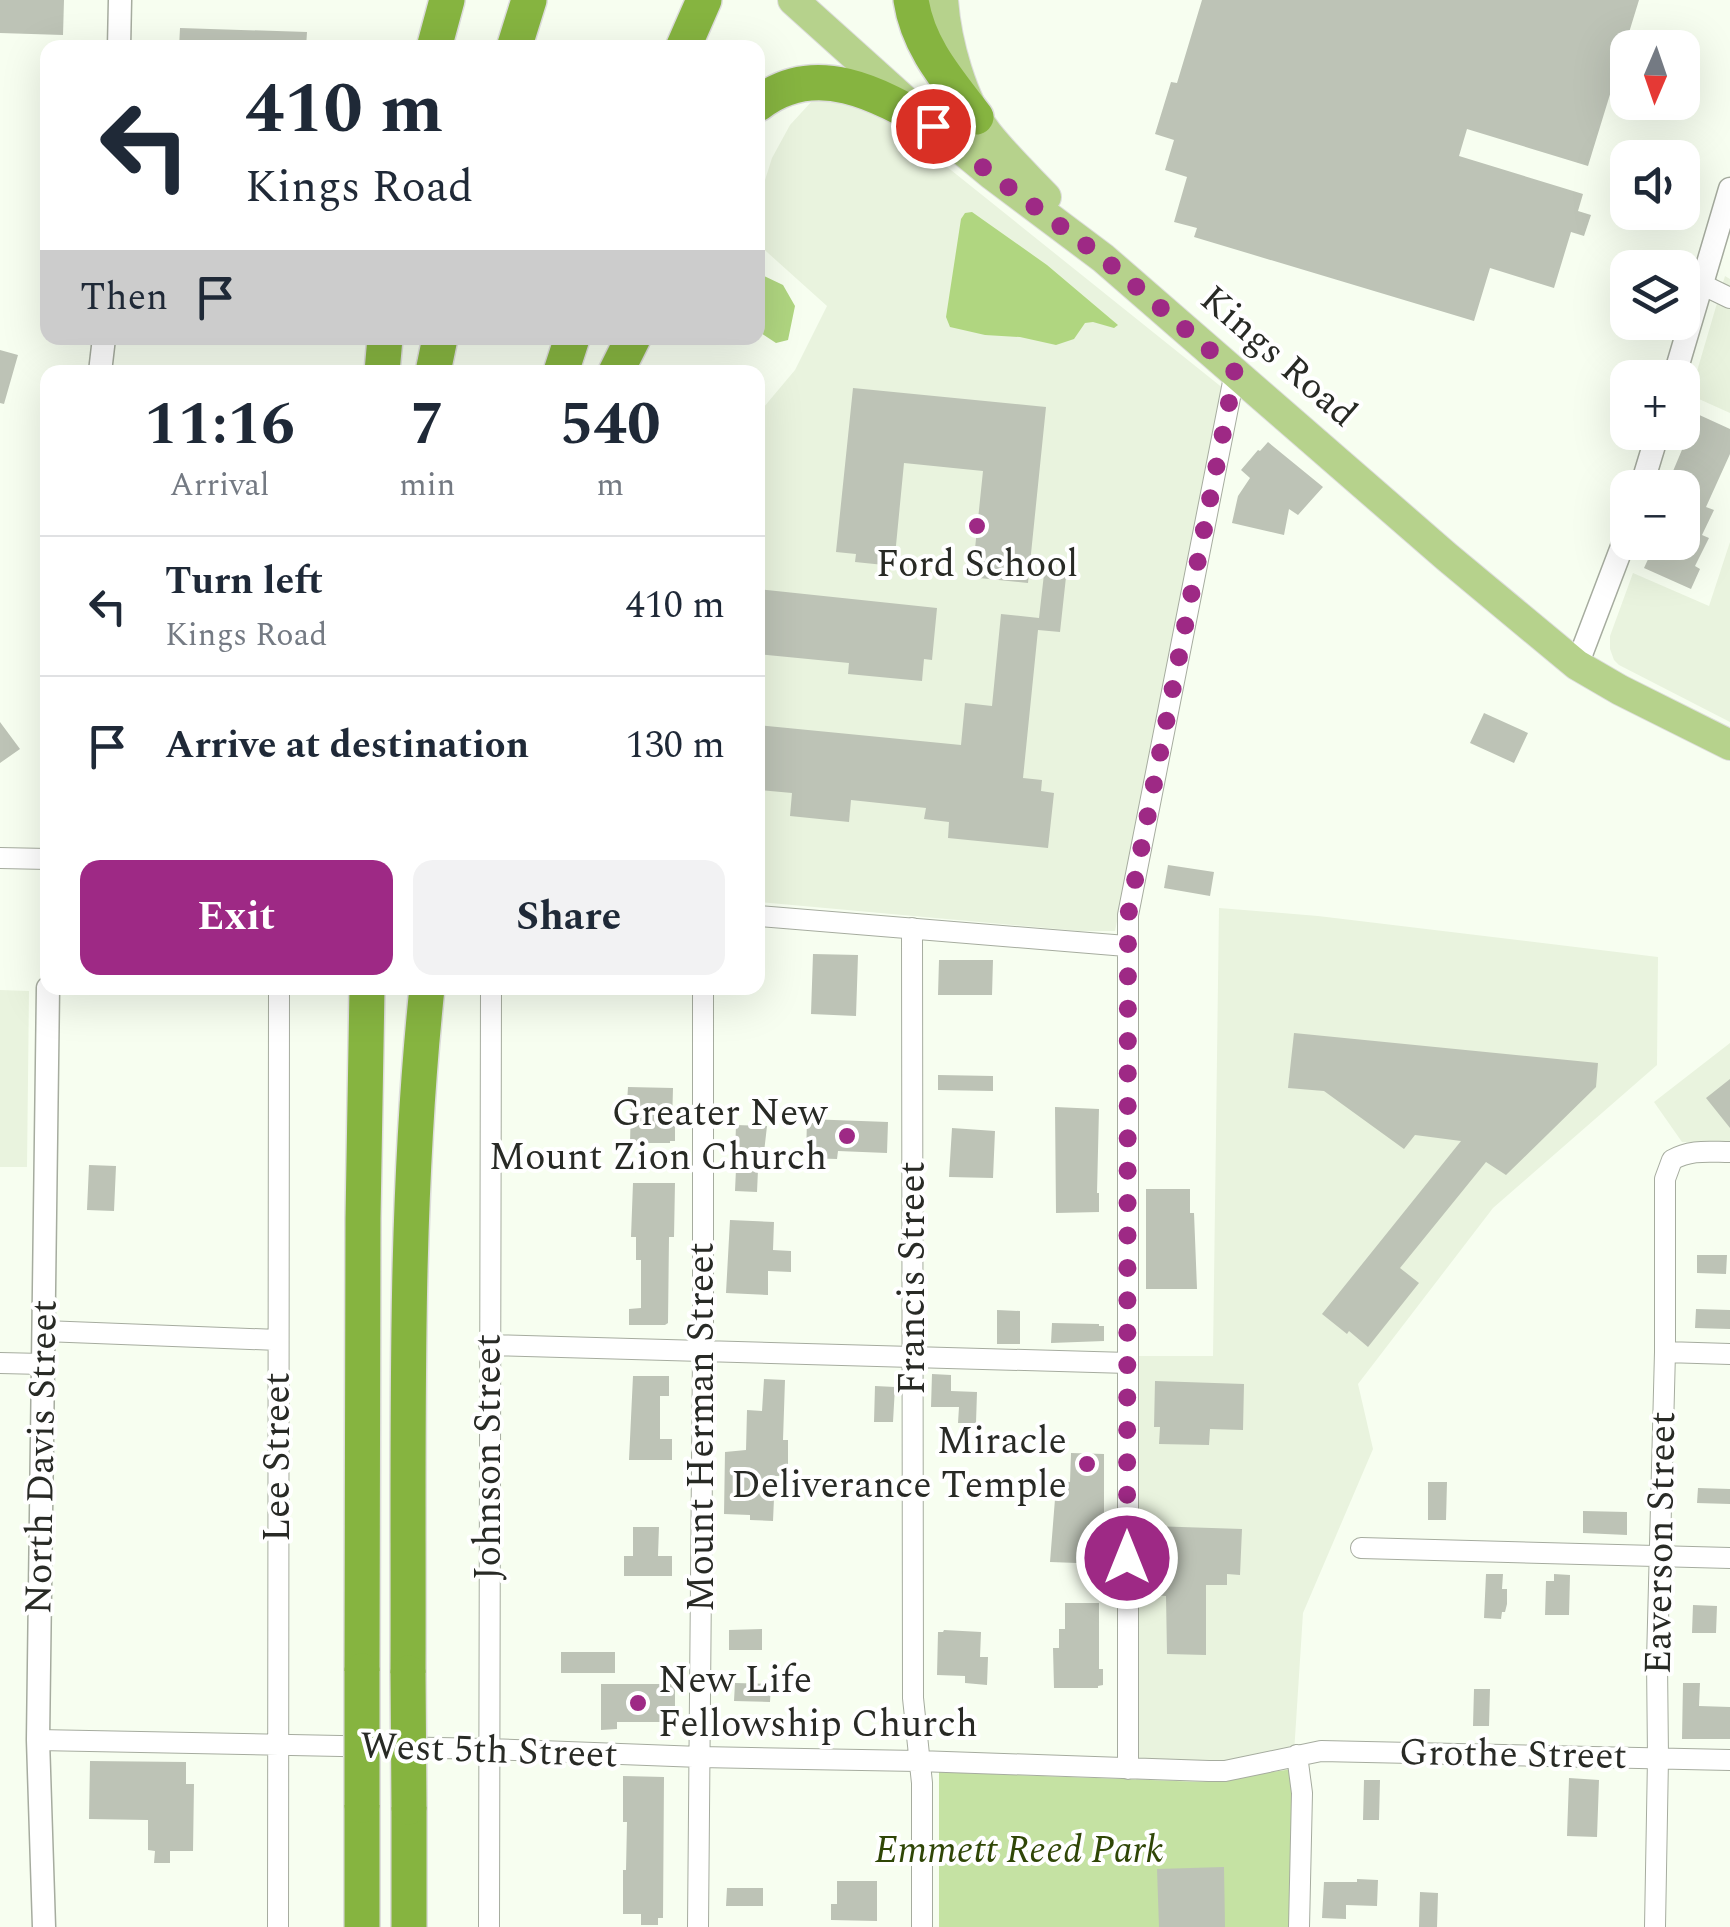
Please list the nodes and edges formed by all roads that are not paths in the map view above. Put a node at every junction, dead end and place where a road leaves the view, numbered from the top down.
1 (120, 0) edge
2 (447, 0) edge
3 (529, 0) edge
4 (682, 0) edge
5 (704, 0) edge
6 (794, 0) edge
7 (911, 0) edge
8 (943, 0) edge
9 (119, 40) edge
10 (436, 40) edge
11 (516, 40) edge
12 (671, 40) edge
13 (686, 40) edge
14 (765, 100) edge
15 (976, 117) junction
16 (933, 126) junction
17 (1730, 189) edge
18 (1103, 258) junction
19 (1702, 284) junction
20 (1730, 298) edge
21 (1679, 360) edge
22 (1235, 372) junction
23 (1617, 560) edge
24 (1577, 665) junction
25 (1730, 744) edge
26 (0, 858) edge
27 (40, 860) edge
28 (765, 917) edge
29 (912, 928) junction
30 (1126, 946) junction
31 (48, 995) edge
32 (279, 995) edge
33 (367, 995) edge
34 (427, 995) edge
35 (491, 995) edge
36 (703, 995) edge
37 (1730, 1152) edge
38 (44, 1331) junction
39 (278, 1340) junction
40 (489, 1346) junction
41 (704, 1351) junction
42 (1665, 1352) junction
43 (1730, 1354) edge
44 (914, 1358) junction
45 (0, 1363) edge
46 (1128, 1363) junction
47 (43, 1364) junction
48 (1361, 1548) dead end
49 (1660, 1556) junction
50 (1730, 1558) edge
51 (38, 1740) junction
52 (278, 1746) junction
53 (488, 1749) junction
54 (1297, 1754) junction
55 (700, 1758) junction
56 (1658, 1758) junction
57 (1730, 1760) edge
58 (918, 1761) junction
59 (1128, 1769) junction
60 (44, 1927) edge
61 (278, 1927) edge
62 (362, 1927) edge
63 (409, 1927) edge
64 (489, 1927) edge
65 (698, 1927) edge
66 (922, 1927) edge
67 (1299, 1927) edge
68 (1654, 1927) edge

1 - 9 street
2 - 10 highway
3 - 11 highway
4 - 12 highway
5 - 13 highway
6 - 16 main road, Kings Road
7 - 15 highway
8 - 15 main road
14 - 16 highway
15 - 18 main road
16 - 18 main road, Kings Road
17 - 19 street
18 - 22 main road, Kings Road
19 - 20 street
19 - 21 street
22 - 24 main road, Kings Road
22 - 30 street
23 - 24 street
24 - 25 main road, Kings Road
26 - 27 street
28 - 29 street
29 - 30 street
29 - 44 street, Francis Street
30 - 46 street
31 - 38 street, North Davis Street
32 - 39 street, Lee Street
33 - 62 highway, bridge
34 - 63 highway, bridge
35 - 40 street, Johnson Street
36 - 41 street, Mount Herman Street
37 - 42 street, Eaverson Street
38 - 39 street
38 - 47 street, North Davis Street
39 - 52 street, Lee Street
40 - 41 street
40 - 53 street, Johnson Street
41 - 44 street
41 - 55 street, Mount Herman Street
42 - 43 street
42 - 49 street, Eaverson Street
44 - 46 street
44 - 58 street, Francis Street
45 - 47 street
46 - 59 street
47 - 51 street, North Davis Street
48 - 49 street
49 - 50 street
49 - 56 street, Eaverson Street
51 - 52 street, West 5th Street
51 - 60 street, North Davis Street
52 - 53 street, West 5th Street
52 - 61 street, Lee Street
53 - 55 street, West 5th Street
53 - 64 street, Johnson Street
54 - 56 street, Grothe Street
54 - 59 street, West 5th Street
54 - 67 street
55 - 58 street, West 5th Street
55 - 65 street, Mount Herman Street
56 - 57 street, Grothe Street
56 - 68 street, Eaverson Street
58 - 59 street, West 5th Street
58 - 66 street, Francis Street

